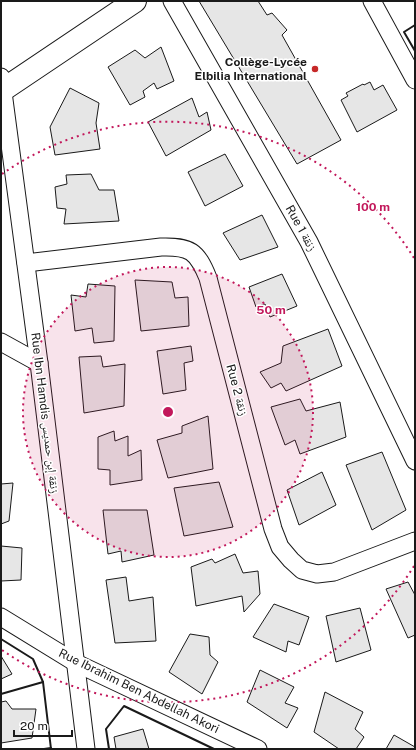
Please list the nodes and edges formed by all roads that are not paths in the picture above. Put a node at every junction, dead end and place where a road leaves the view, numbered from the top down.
1 (135, 1) edge
2 (172, 1) edge
3 (372, 1) edge
4 (415, 80) edge
5 (2, 86) edge
6 (26, 263) junction
7 (1, 342) edge
8 (39, 363) junction
9 (415, 462) edge
10 (415, 541) edge
11 (1, 617) edge
12 (76, 662) junction
13 (86, 749) edge
14 (258, 749) edge

1 - 5 street
2 - 9 street, Rue 1 زنقة
3 - 4 street
5 - 6 street, Rue Ibn Hamdis زنقة إبن حمديس
6 - 8 street, Rue Ibn Hamdis زنقة إبن حمديس
6 - 10 street, Rue 2 زنقة
7 - 8 street
8 - 12 street, Rue Ibn Hamdis زنقة إبن حمديس
11 - 12 street, Rue Ibrahim Ben Abdellah Akori
12 - 13 street, Rue Ibn Hamdis زنقة إبن حمديس
12 - 14 street, Rue Ibrahim Ben Abdellah Akori

